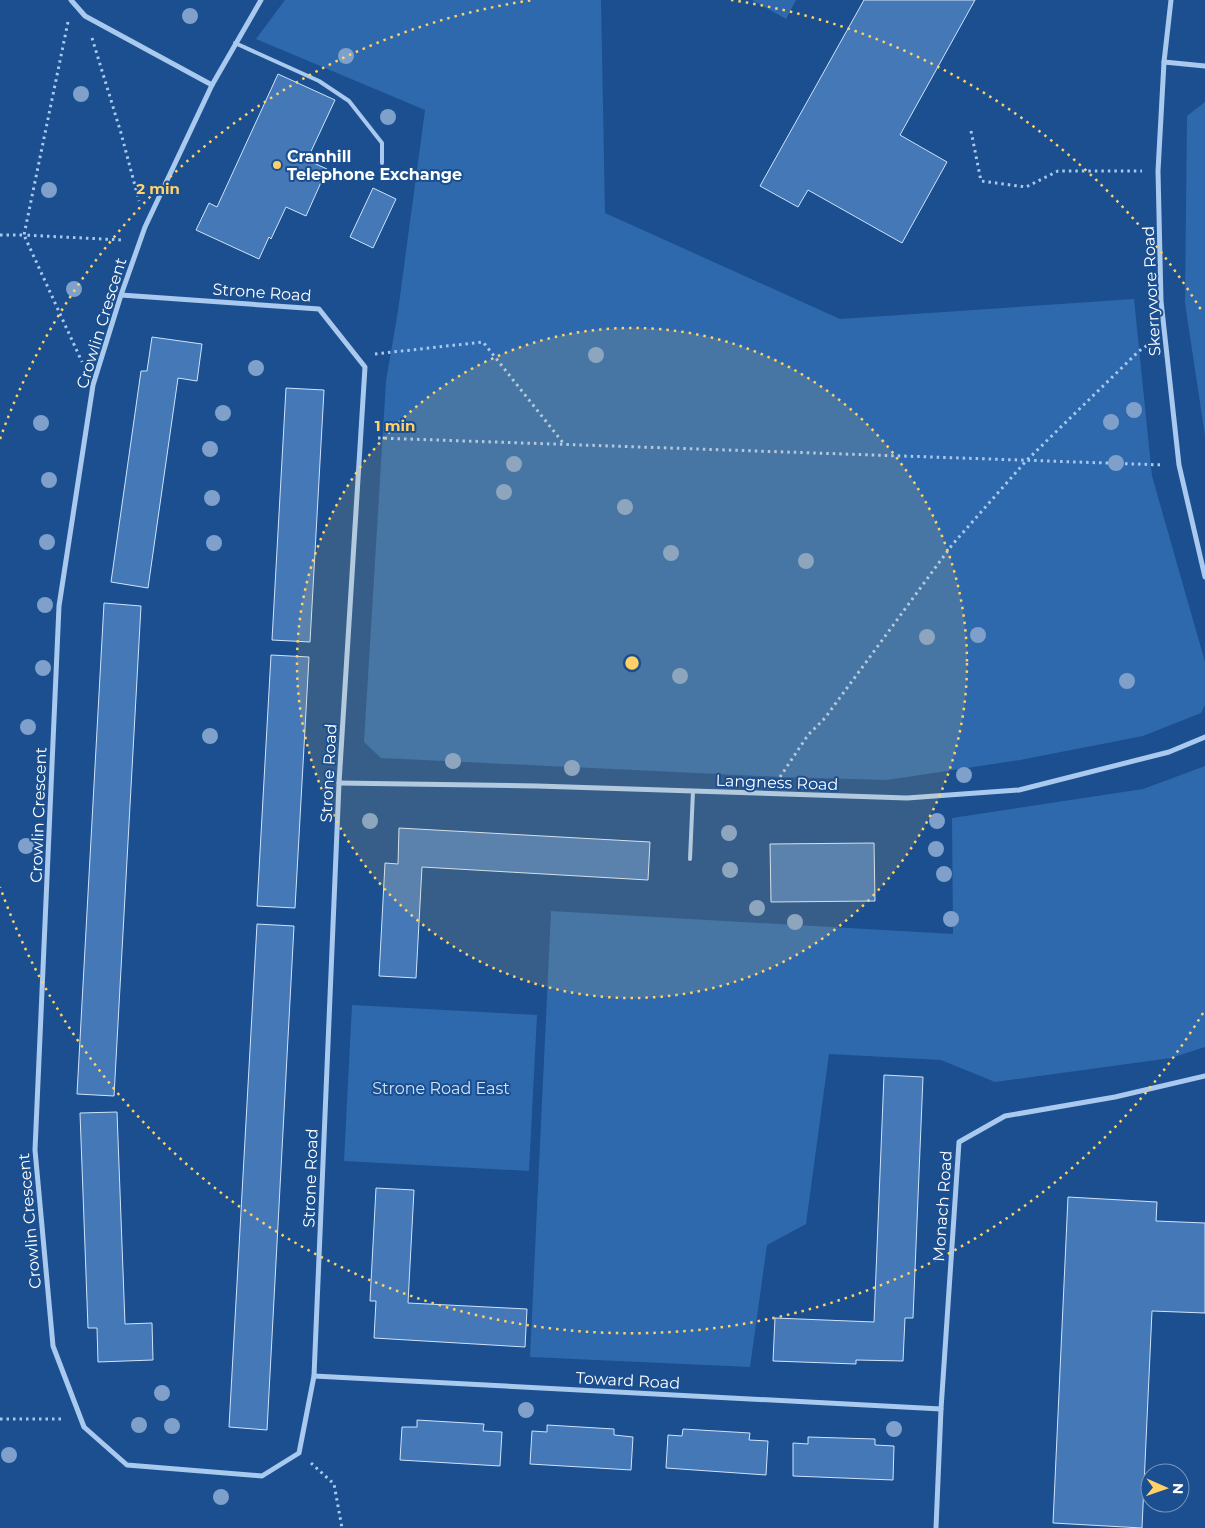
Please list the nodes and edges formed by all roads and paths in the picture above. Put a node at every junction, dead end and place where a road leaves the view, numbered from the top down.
1 (261, 0) edge
2 (1171, 0) edge
3 (72, 1) edge
4 (85, 16) junction
5 (235, 43) junction
6 (1164, 62) junction
7 (1205, 66) edge
8 (212, 85) junction
9 (971, 131) dead end
10 (382, 164) dead end
11 (1158, 171) junction
12 (145, 227) junction
13 (0, 234) edge
14 (24, 236) junction
15 (140, 241) junction
16 (121, 295) junction
17 (1164, 334) junction
18 (356, 356) junction
19 (93, 385) junction
20 (361, 437) junction
21 (565, 444) junction
22 (1026, 460) junction
23 (1179, 465) junction
24 (1205, 577) edge
25 (1205, 737) edge
26 (339, 782) junction
27 (693, 792) junction
28 (768, 794) junction
29 (690, 859) dead end
30 (1205, 1076) edge
31 (314, 1376) junction
32 (942, 1409) junction
33 (0, 1419) edge
34 (81, 1419) junction
35 (299, 1453) junction
36 (342, 1528) edge
37 (936, 1528) edge

1 - 5 street, Crowlin Crescent
2 - 6 street, Skerryvore Road
3 - 4 street
3 - 14 path
4 - 8 street
4 - 12 path
5 - 8 street, Crowlin Crescent
5 - 10 lane
6 - 7 street
6 - 11 street, Skerryvore Road
8 - 12 street, Crowlin Crescent
9 - 11 path
11 - 17 street, Skerryvore Road
12 - 15 street, Crowlin Crescent
13 - 14 path
14 - 15 path
14 - 19 path
15 - 16 street, Crowlin Crescent
16 - 18 street, Strone Road
16 - 19 street, Crowlin Crescent
17 - 22 path
17 - 23 street, Skerryvore Road
18 - 20 street, Strone Road
18 - 21 path
19 - 34 street, Crowlin Crescent
20 - 21 path
20 - 26 street, Strone Road
21 - 22 path
22 - 23 path
22 - 28 path
23 - 24 street, Skerryvore Road
25 - 28 street, Langness Road
26 - 27 street, Langness Road
26 - 31 street, Strone Road
27 - 28 street, Langness Road
27 - 29 lane
30 - 32 street, Monach Road
31 - 32 street, Toward Road
31 - 35 street, Strone Road
32 - 37 street, Monach Road
33 - 34 path
34 - 35 street, Crowlin Crescent
35 - 36 path

